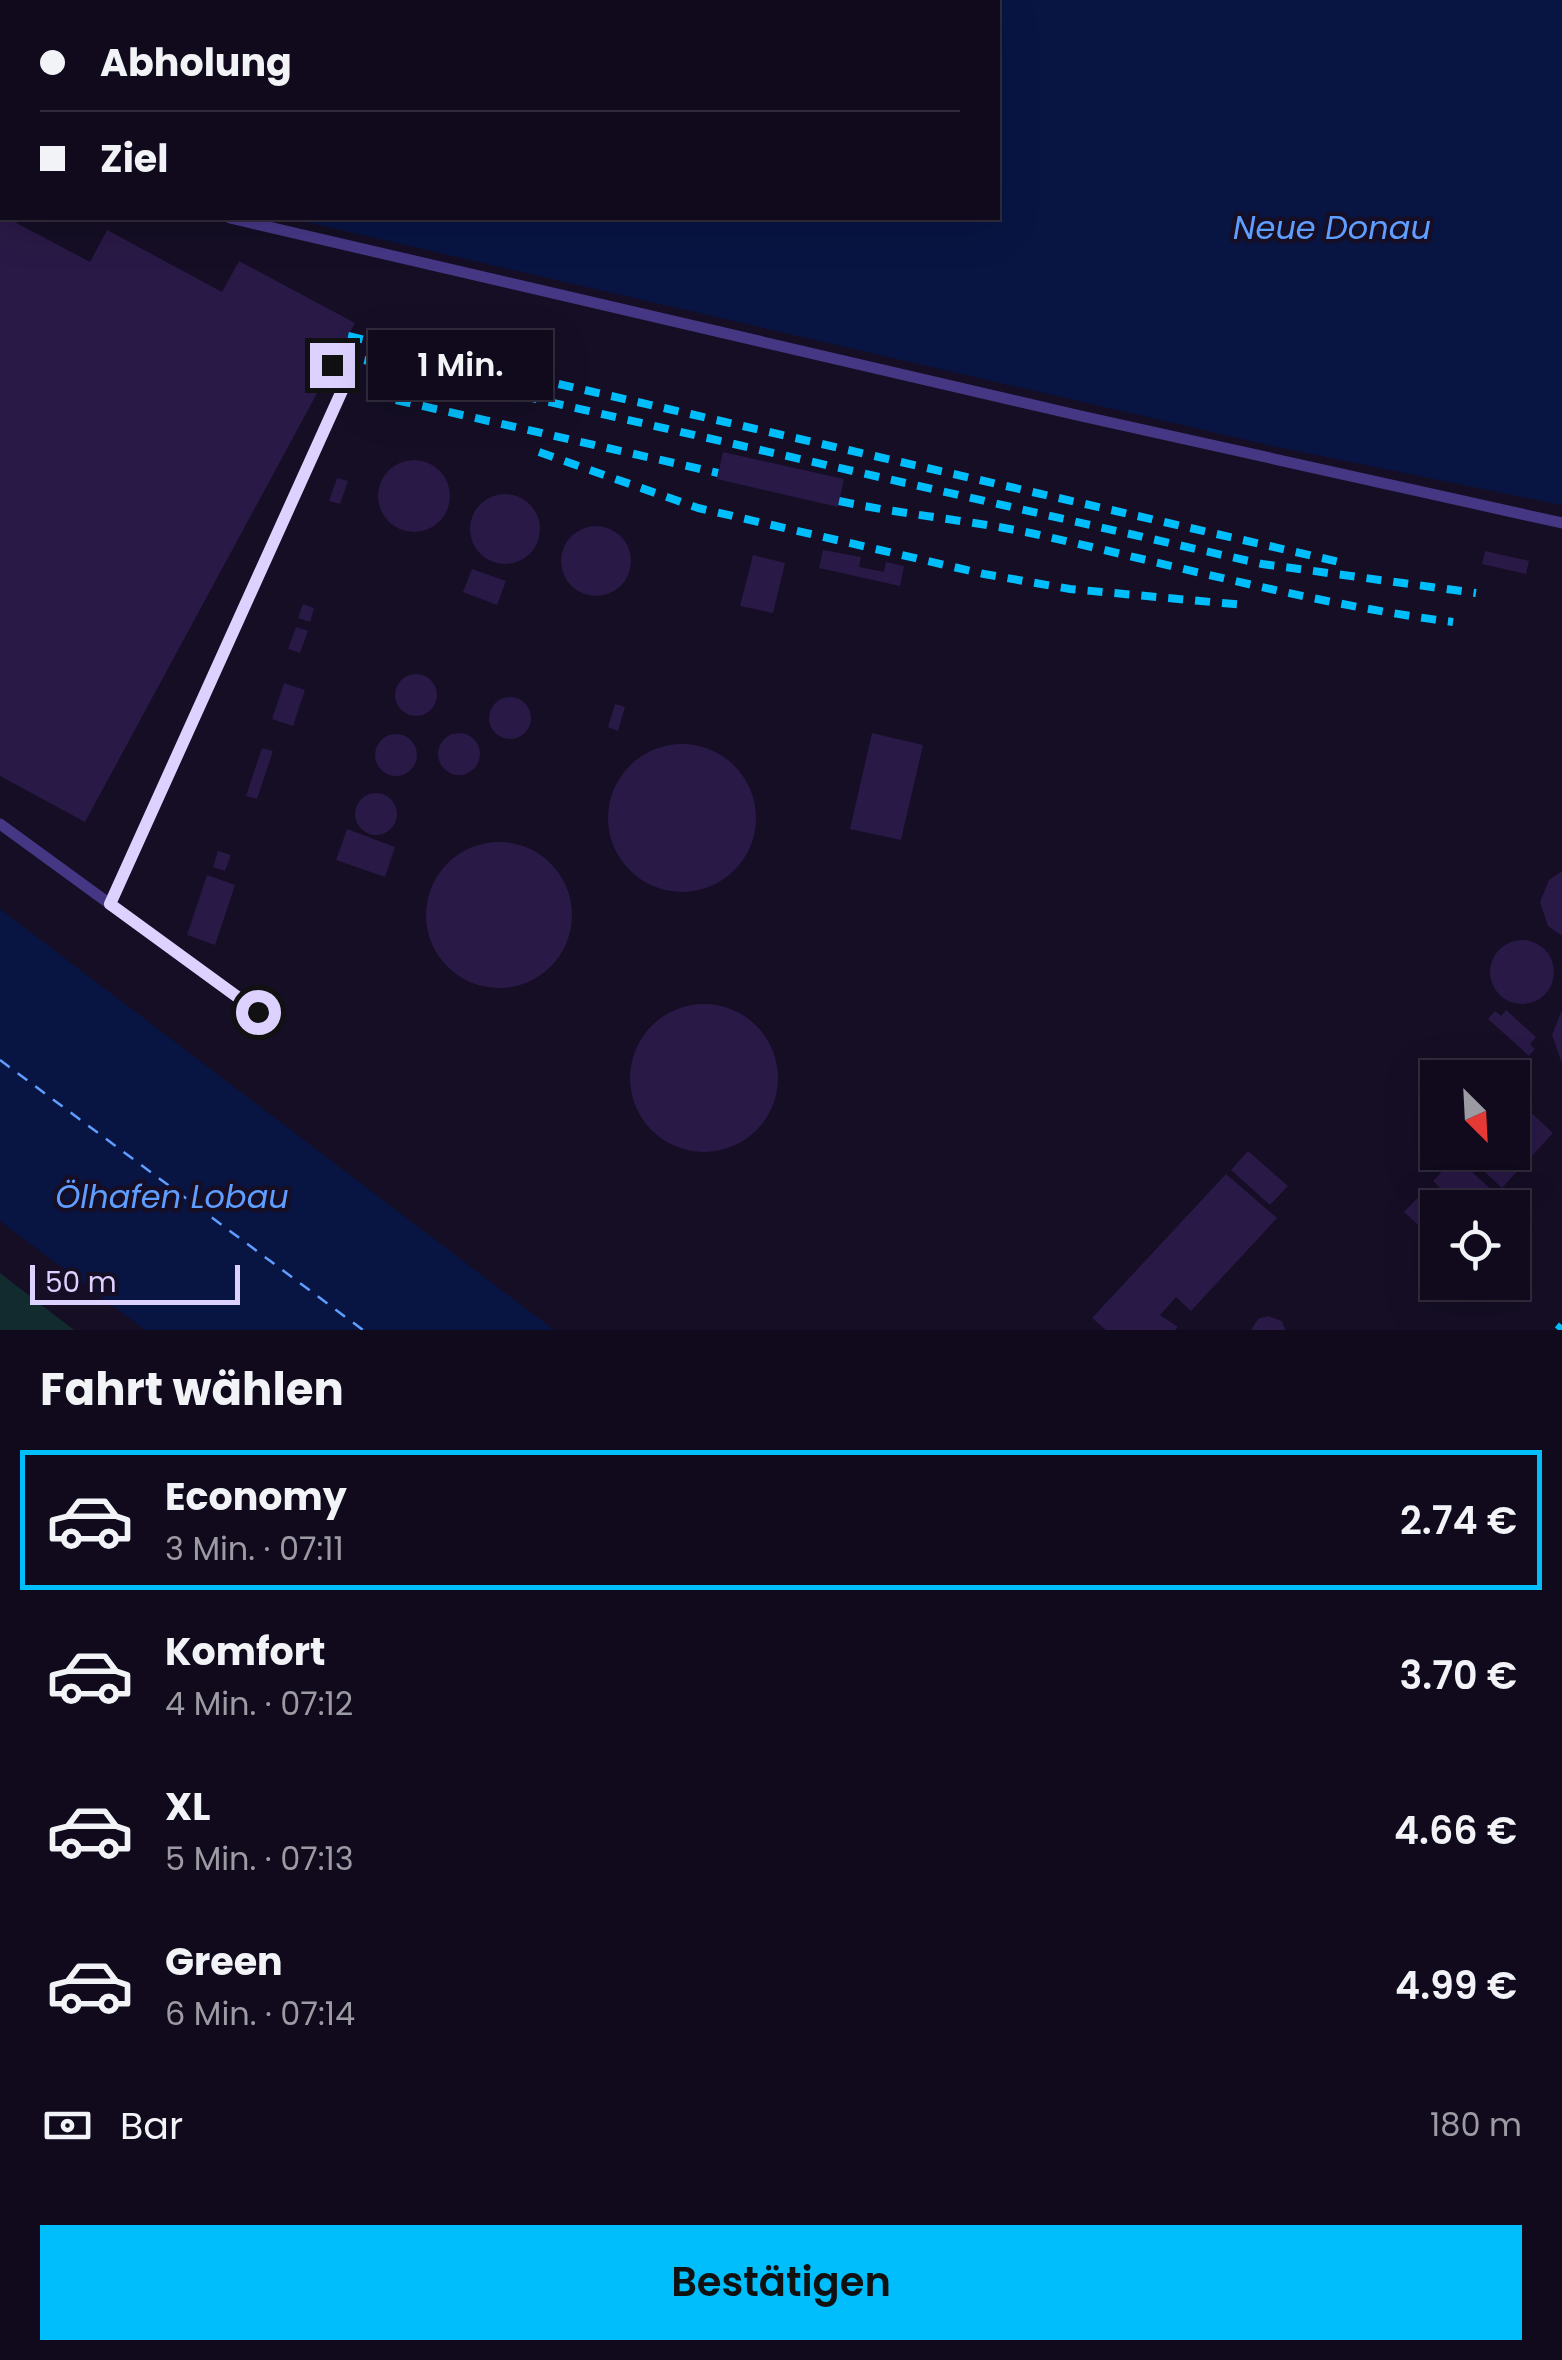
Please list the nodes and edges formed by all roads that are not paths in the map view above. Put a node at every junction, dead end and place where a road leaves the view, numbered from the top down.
1 (239, 220) edge
2 (332, 365) dead end
3 (1562, 523) edge
4 (0, 824) edge
5 (110, 904) junction
6 (258, 1012) dead end

1 - 3 lane
2 - 5 lane
4 - 5 lane
5 - 6 lane

